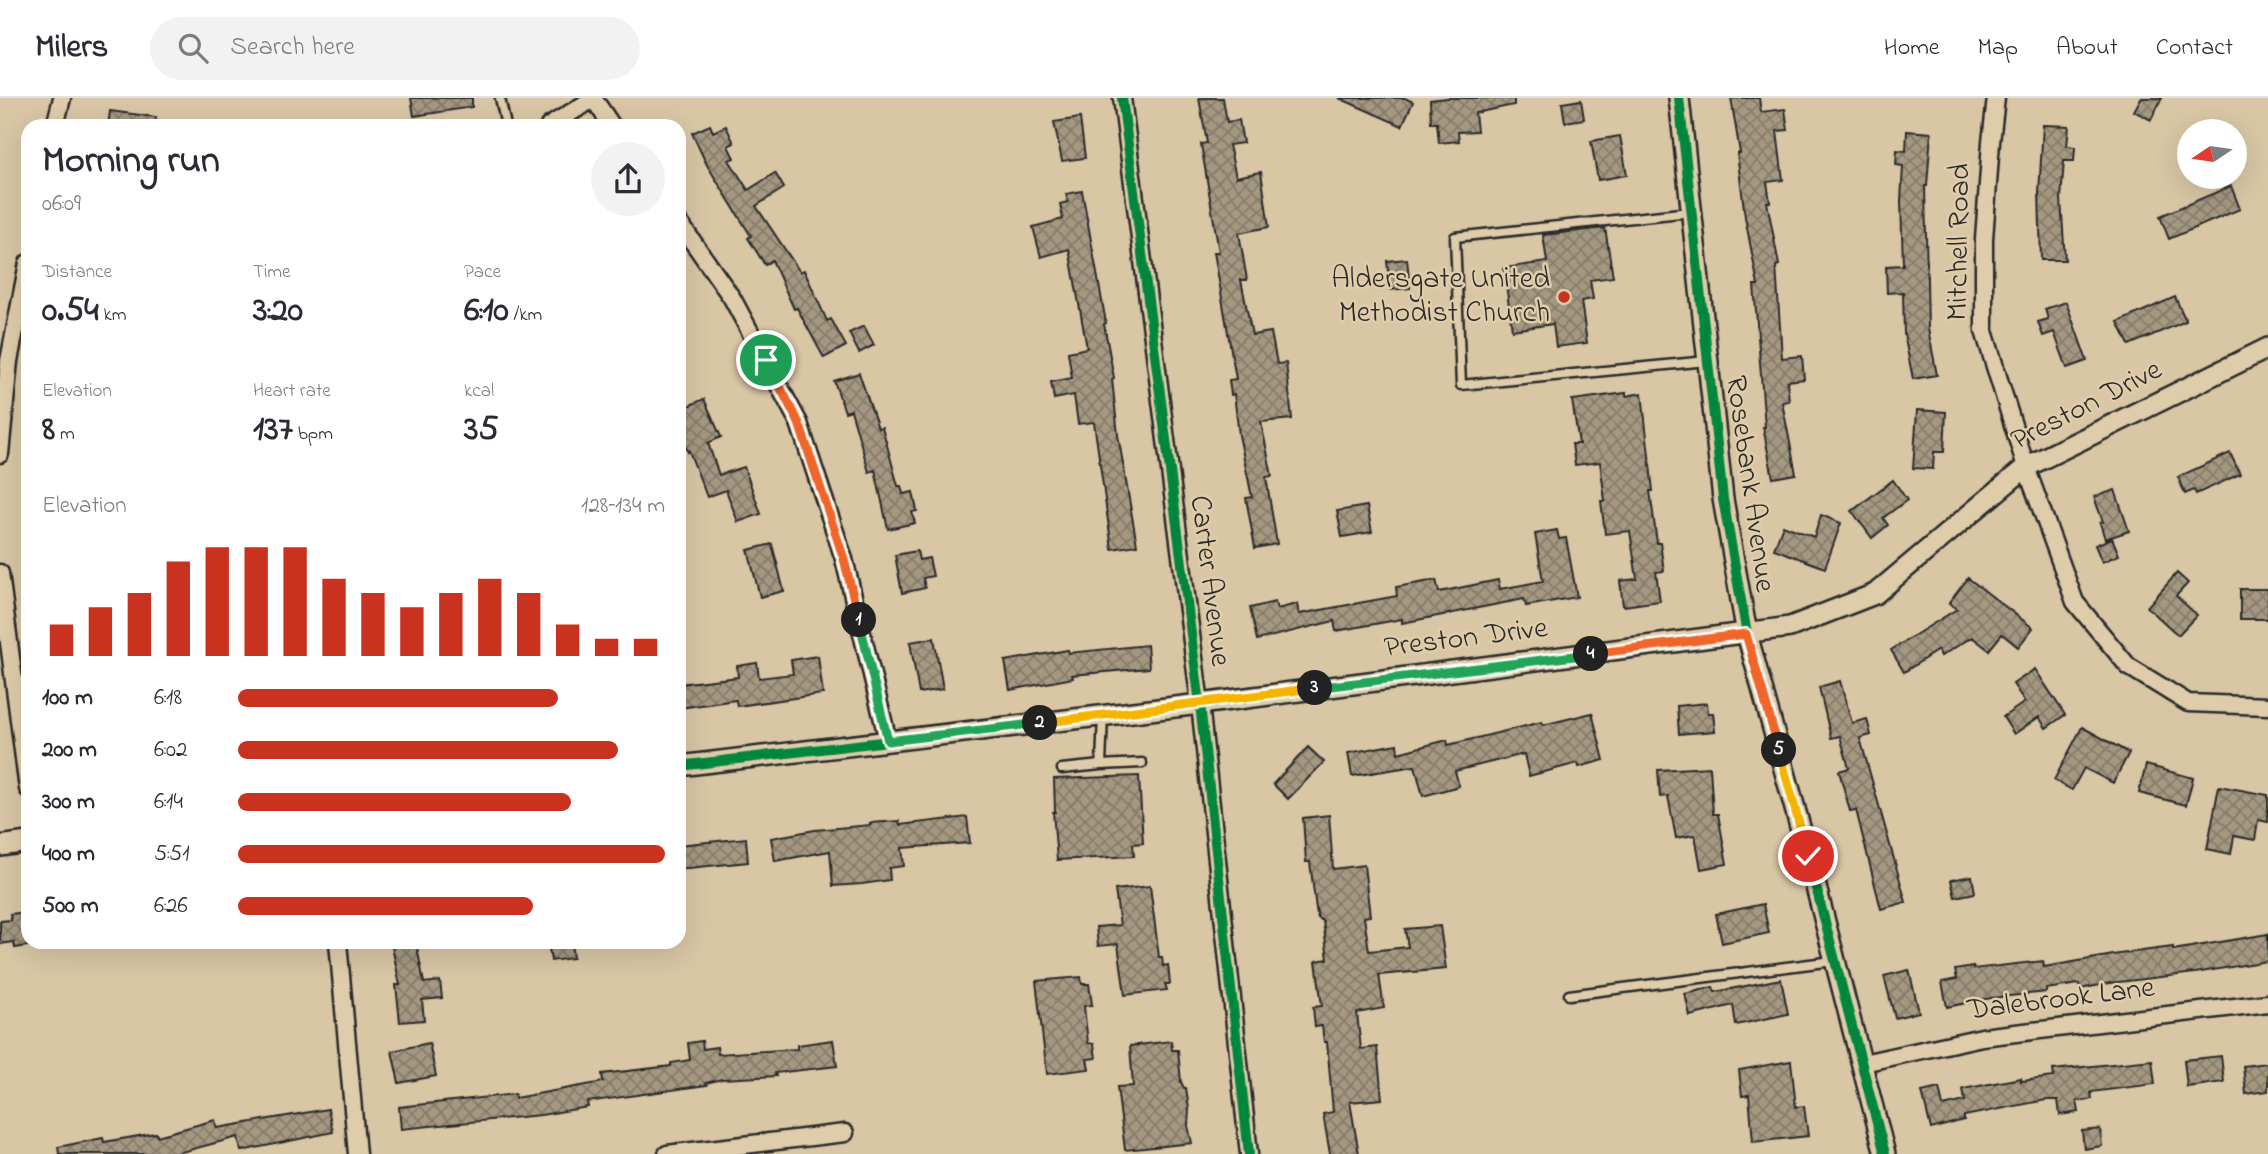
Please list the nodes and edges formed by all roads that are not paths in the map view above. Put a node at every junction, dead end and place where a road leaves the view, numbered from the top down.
1 (61, 98) edge
2 (500, 98) edge
3 (593, 98) edge
4 (1122, 98) edge
5 (1679, 98) edge
6 (1996, 98) edge
7 (56, 119) edge
8 (504, 119) edge
9 (560, 119) edge
10 (607, 119) edge
11 (1690, 212) junction
12 (686, 232) edge
13 (21, 299) edge
14 (2268, 348) edge
15 (1707, 361) junction
16 (0, 454) edge
17 (2026, 467) junction
18 (0, 573) edge
19 (1746, 634) junction
20 (1200, 704) junction
21 (2267, 706) edge
22 (1103, 715) junction
23 (21, 735) edge
24 (888, 741) junction
25 (1142, 763) dead end
26 (686, 765) edge
27 (1101, 765) junction
28 (1062, 769) dead end
29 (21, 843) edge
30 (0, 845) edge
31 (339, 949) edge
32 (1836, 961) junction
33 (1569, 995) dead end
34 (2268, 1003) edge
35 (1863, 1063) junction
36 (845, 1133) dead end
37 (357, 1154) edge
38 (667, 1154) edge
39 (1249, 1154) edge
40 (1885, 1154) edge

1 - 7 street
2 - 8 lane
3 - 9 street
3 - 10 street
4 - 20 street, Carter Avenue
5 - 11 street, Rosebank Avenue
6 - 17 street, Mitchell Road
11 - 15 street, Rosebank Avenue
11 - 15 lane
12 - 24 street
13 - 16 street
14 - 17 street, Preston Drive
15 - 19 street, Rosebank Avenue
17 - 19 street, Preston Drive
17 - 21 street, Mitchell Road
18 - 23 street
19 - 20 street, Preston Drive
19 - 32 street, Rosebank Avenue
20 - 22 street, Preston Drive
20 - 39 street, Carter Avenue
22 - 24 street, Preston Drive
22 - 27 lane
24 - 26 street, Preston Drive
25 - 27 lane
27 - 28 lane
29 - 30 street
31 - 37 street
32 - 33 lane
32 - 35 street, Rosebank Avenue
34 - 35 street, Dalebrook Lane
35 - 40 street, Rosebank Avenue
36 - 38 street

